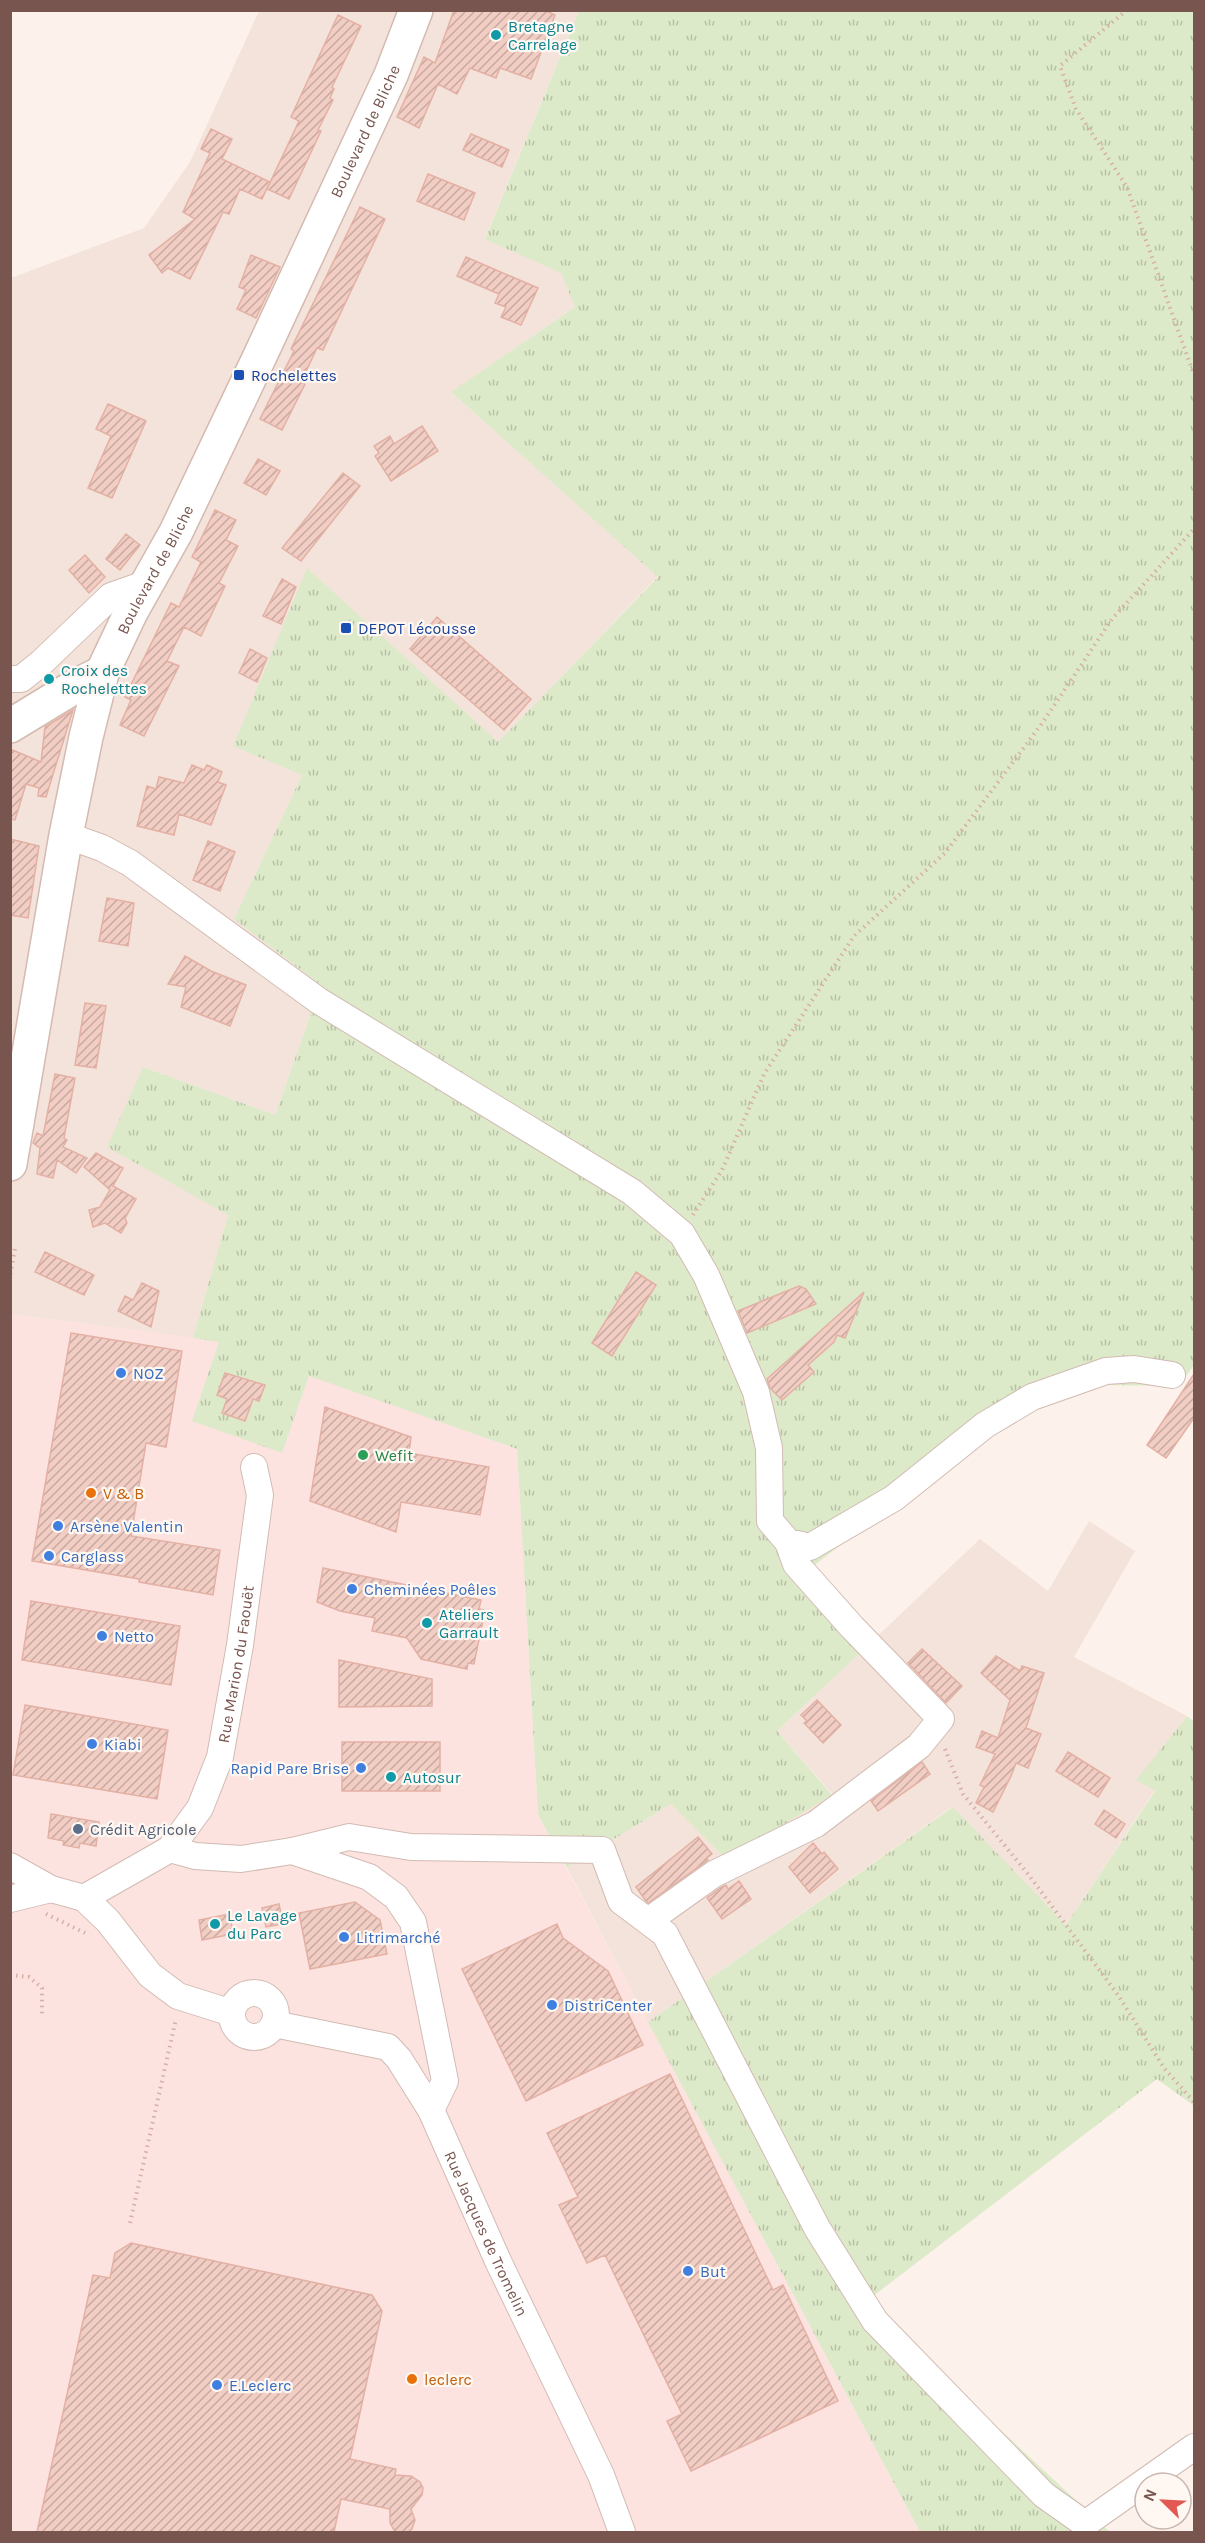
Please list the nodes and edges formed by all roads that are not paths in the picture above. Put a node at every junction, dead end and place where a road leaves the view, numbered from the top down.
1 (416, 10) edge
2 (148, 584) junction
3 (102, 673) junction
4 (10, 679) edge
5 (10, 726) edge
6 (66, 835) junction
7 (10, 1164) edge
8 (1172, 1376) dead end
9 (254, 1467) dead end
10 (788, 1542) junction
11 (170, 1849) junction
12 (292, 1851) junction
13 (10, 1866) edge
14 (51, 1889) junction
15 (84, 1898) junction
16 (10, 1899) edge
17 (648, 1921) junction
18 (431, 2110) junction
19 (1194, 2447) edge
20 (622, 2532) edge

1 - 2 main road, Boulevard de Bliche
2 - 3 main road, Boulevard de Bliche
2 - 4 street
3 - 5 main road
3 - 6 main road, Boulevard de Bliche
6 - 7 main road, Boulevard de Bliche
6 - 10 street
8 - 10 street
9 - 11 street, Rue Marion du Faouët
10 - 17 street
11 - 12 street
11 - 15 street, Rue Marion du Faouët
12 - 17 street
12 - 18 street
13 - 14 street
14 - 15 street
14 - 16 street
15 - 18 street, Rue Jacques de Tromelin
17 - 19 street
18 - 20 street, Rue Jacques de Tromelin

